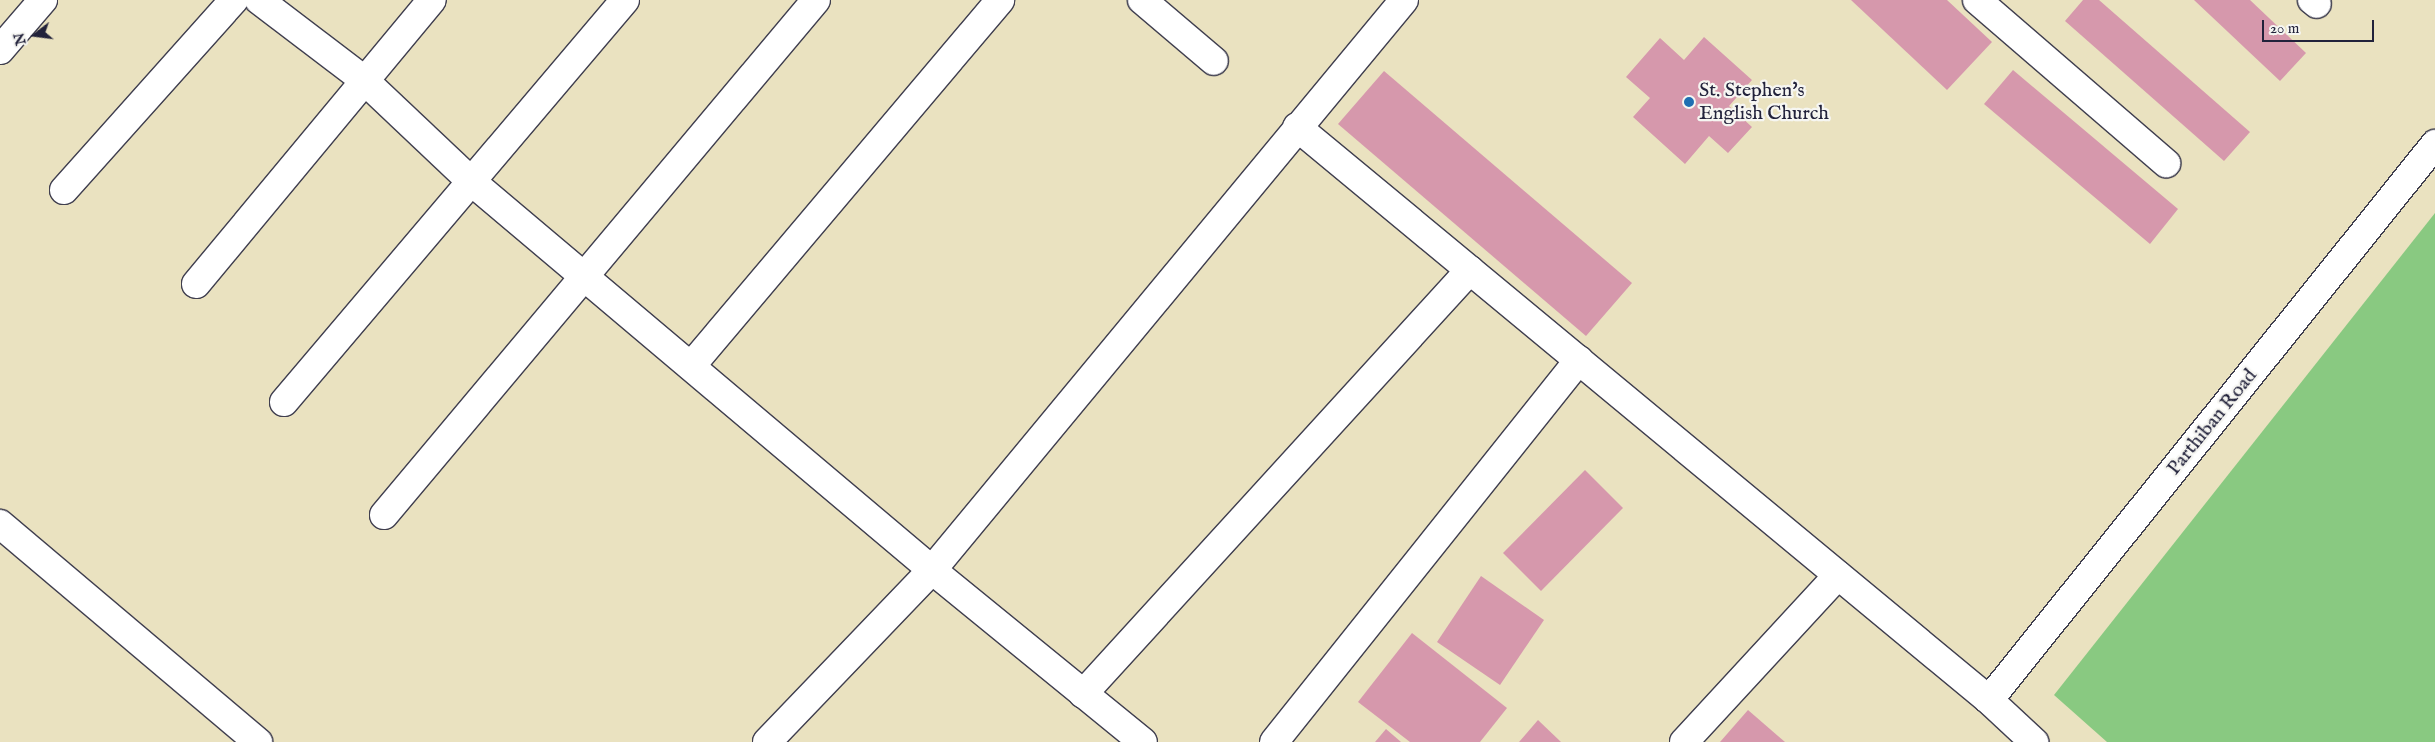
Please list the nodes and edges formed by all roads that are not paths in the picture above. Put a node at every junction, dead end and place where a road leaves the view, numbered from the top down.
1 (43, 0) edge
2 (234, 0) edge
3 (259, 0) edge
4 (432, 0) edge
5 (625, 0) edge
6 (816, 0) edge
7 (1000, 0) edge
8 (1142, 0) edge
9 (1404, 0) edge
10 (1981, 1) edge
11 (0, 50) edge
12 (1214, 61) dead end
13 (364, 80) junction
14 (1297, 127) junction
15 (2435, 144) edge
16 (2166, 163) dead end
17 (472, 182) junction
18 (64, 190) dead end
19 (1470, 270) junction
20 (583, 274) junction
21 (196, 284) dead end
22 (1579, 360) junction
23 (691, 366) junction
24 (284, 402) dead end
25 (384, 515) dead end
26 (0, 524) edge
27 (932, 570) junction
28 (1838, 575) junction
29 (1083, 694) junction
30 (1989, 700) junction
31 (258, 742) edge
32 (767, 742) edge
33 (1143, 742) edge
34 (1274, 742) edge
35 (1684, 742) edge
36 (2034, 742) edge

1 - 11 street
2 - 18 street
3 - 13 street
4 - 13 street
5 - 17 street
6 - 20 street
7 - 23 street
8 - 12 street
9 - 14 street
10 - 16 street
13 - 17 street
13 - 21 street
14 - 19 street
14 - 27 street
15 - 30 street, Parthiban Road
17 - 20 street
17 - 24 street
19 - 22 street
19 - 29 street
20 - 23 street
20 - 25 street
22 - 28 street
22 - 34 street
23 - 27 street
26 - 31 street
27 - 29 street
27 - 32 street
28 - 30 street
28 - 35 street
29 - 33 street
30 - 36 street

